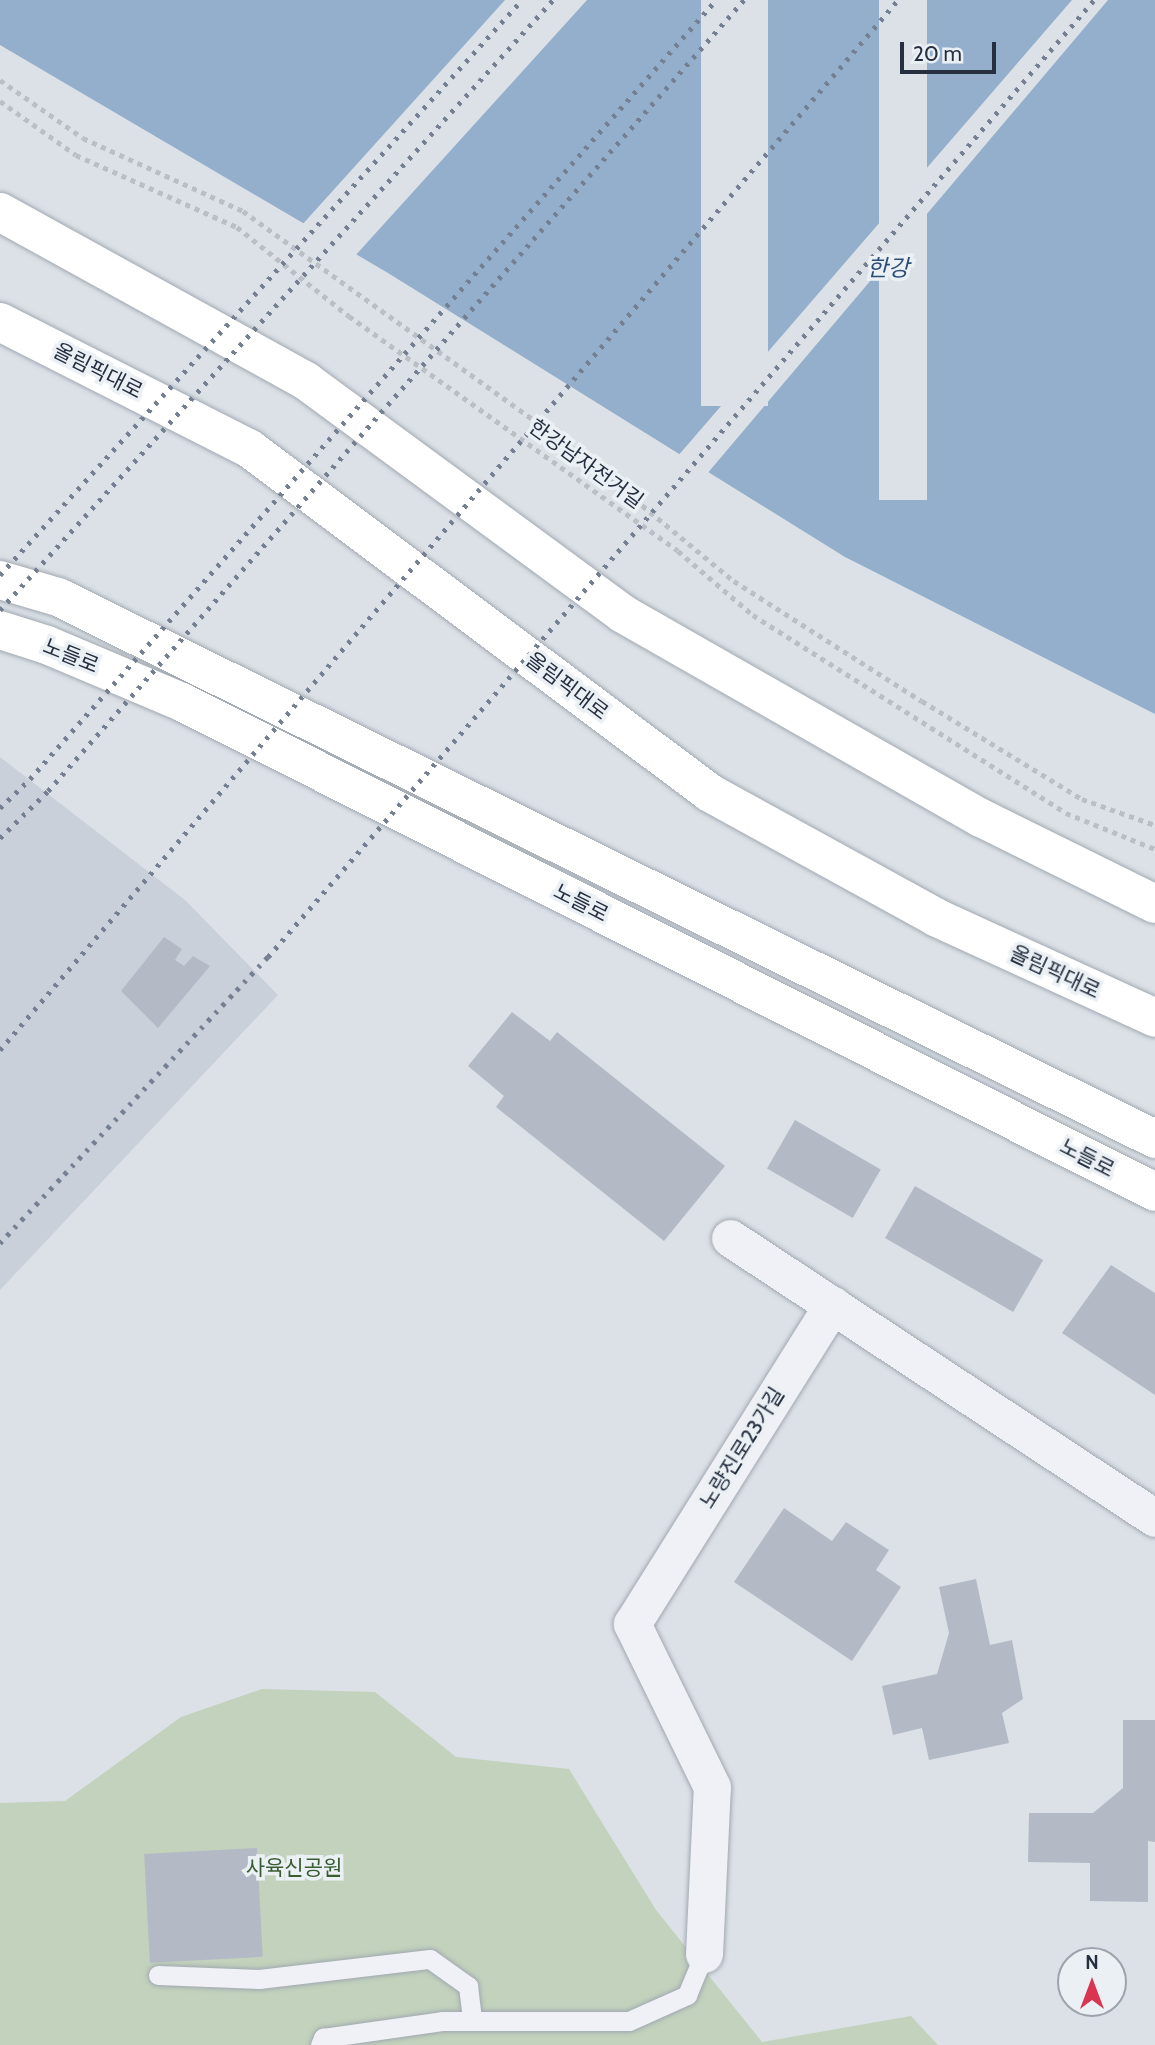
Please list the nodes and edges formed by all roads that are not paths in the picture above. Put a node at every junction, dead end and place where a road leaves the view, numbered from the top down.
1 (0, 212) edge
2 (0, 322) edge
3 (0, 580) edge
4 (0, 630) edge
5 (1155, 904) edge
6 (1155, 1018) edge
7 (1155, 1139) edge
8 (1155, 1192) edge
9 (730, 1238) dead end
10 (832, 1305) junction
11 (1155, 1518) edge
12 (704, 1954) joint
13 (158, 1975) dead end
14 (472, 2021) junction
15 (320, 2045) edge

1 - 5 main road
2 - 6 main road, 올림픽대로
3 - 7 main road, 노들로
4 - 8 main road, 노들로
9 - 10 street
10 - 11 street
10 - 12 street, 노량진로23가길
12 - 14 lane
13 - 14 lane
14 - 15 lane

